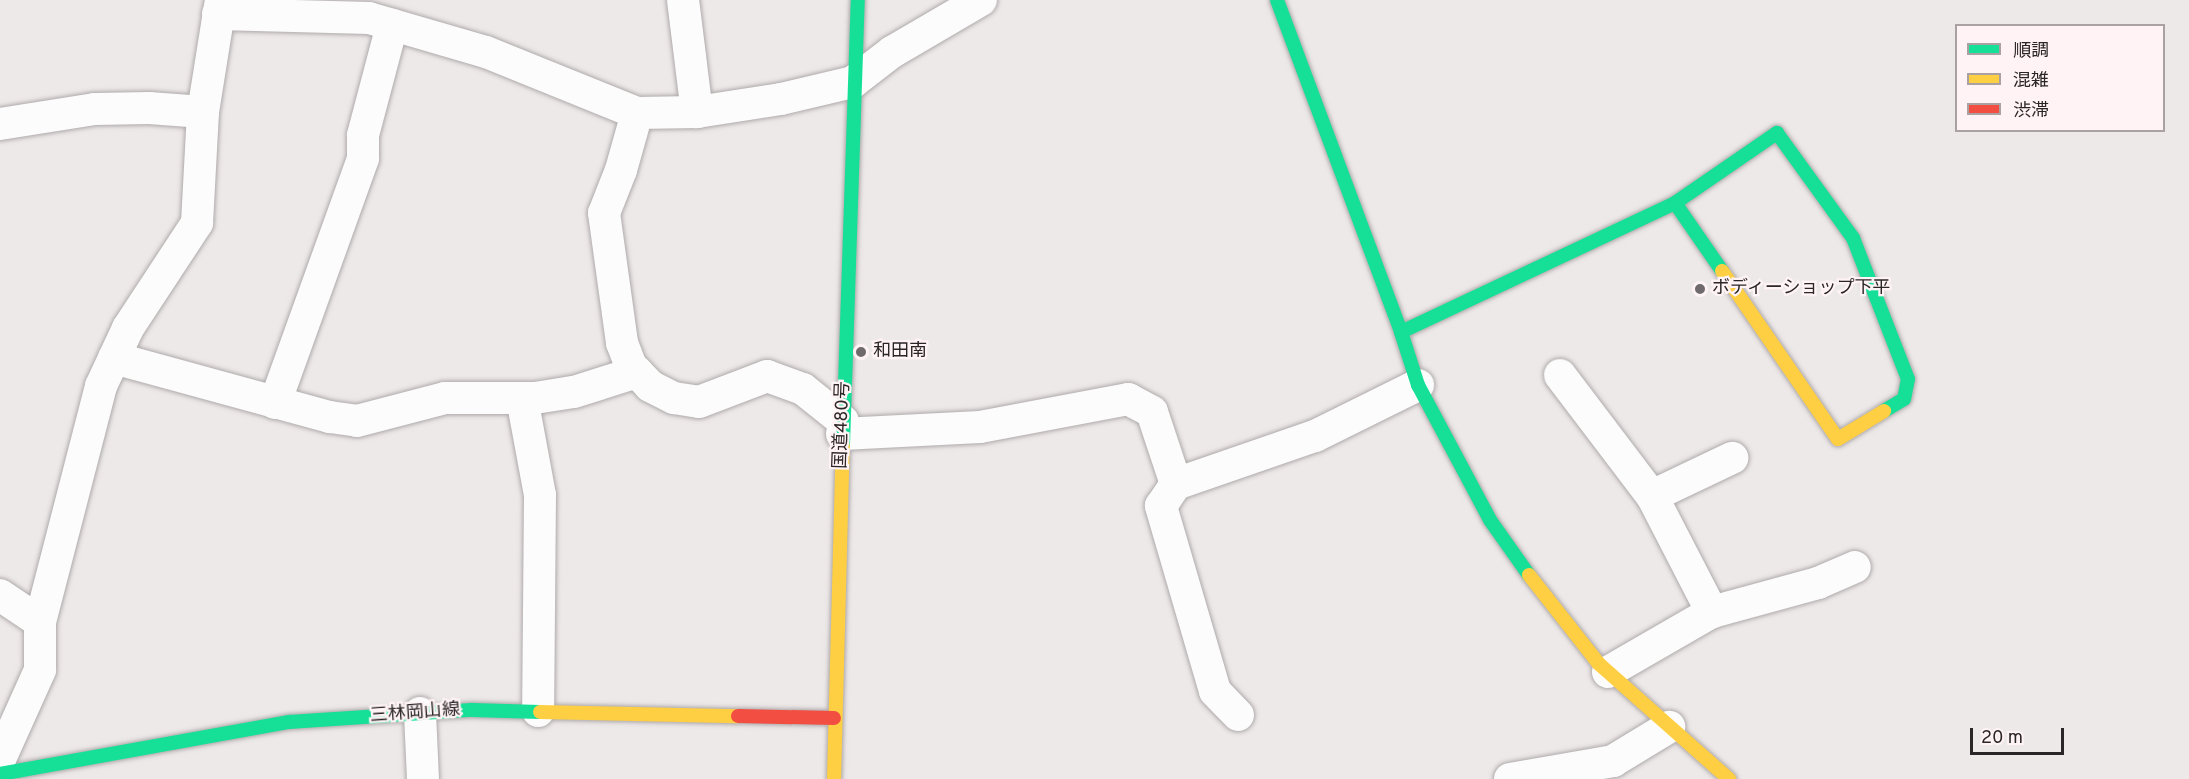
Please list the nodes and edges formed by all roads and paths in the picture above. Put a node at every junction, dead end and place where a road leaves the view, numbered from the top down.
1 (683, 0) edge
2 (858, 0) edge
3 (981, 0) edge
4 (1277, 0) edge
5 (220, 7) edge
6 (377, 14) edge
7 (853, 82) junction
8 (203, 111) junction
9 (697, 112) junction
10 (637, 113) junction
11 (0, 124) edge
12 (1675, 203) junction
13 (1401, 332) junction
14 (114, 358) junction
15 (637, 372) junction
16 (1560, 375) dead end
17 (1418, 385) junction
18 (522, 398) junction
19 (276, 403) junction
20 (843, 427) junction
21 (1732, 458) dead end
22 (1176, 484) junction
23 (1652, 496) junction
24 (1855, 567) dead end
25 (0, 595) edge
26 (1712, 612) junction
27 (40, 622) junction
28 (1608, 672) junction
29 (538, 711) junction
30 (420, 713) junction
31 (1238, 715) dead end
32 (834, 718) junction
33 (1669, 728) junction
34 (0, 759) edge
35 (0, 774) edge
36 (423, 779) edge
37 (834, 779) edge
38 (1510, 779) edge
39 (1729, 779) edge

1 - 9 street
2 - 7 main road, 国道480号
3 - 7 street
4 - 13 main road
5 - 6 street
5 - 8 street
6 - 10 street
6 - 19 street
7 - 9 street
7 - 20 main road, 国道480号
8 - 11 street
8 - 14 street
9 - 10 street
10 - 15 street
12 - 12 main road
12 - 13 main road
13 - 17 main road
14 - 19 street
14 - 27 street
15 - 18 street
15 - 20 street
16 - 23 street
17 - 22 street
17 - 28 main road
18 - 19 street
18 - 29 street
20 - 22 street
20 - 32 main road, 国道480号
21 - 23 street
22 - 31 street
23 - 26 street
24 - 26 street
25 - 27 street
26 - 28 street
27 - 34 street
28 - 33 main road
29 - 30 main road, 三林岡山線
29 - 32 main road, 三林岡山線
30 - 35 main road, 三林岡山線
30 - 36 street
32 - 37 main road, 国道480号
33 - 38 street
33 - 39 main road

